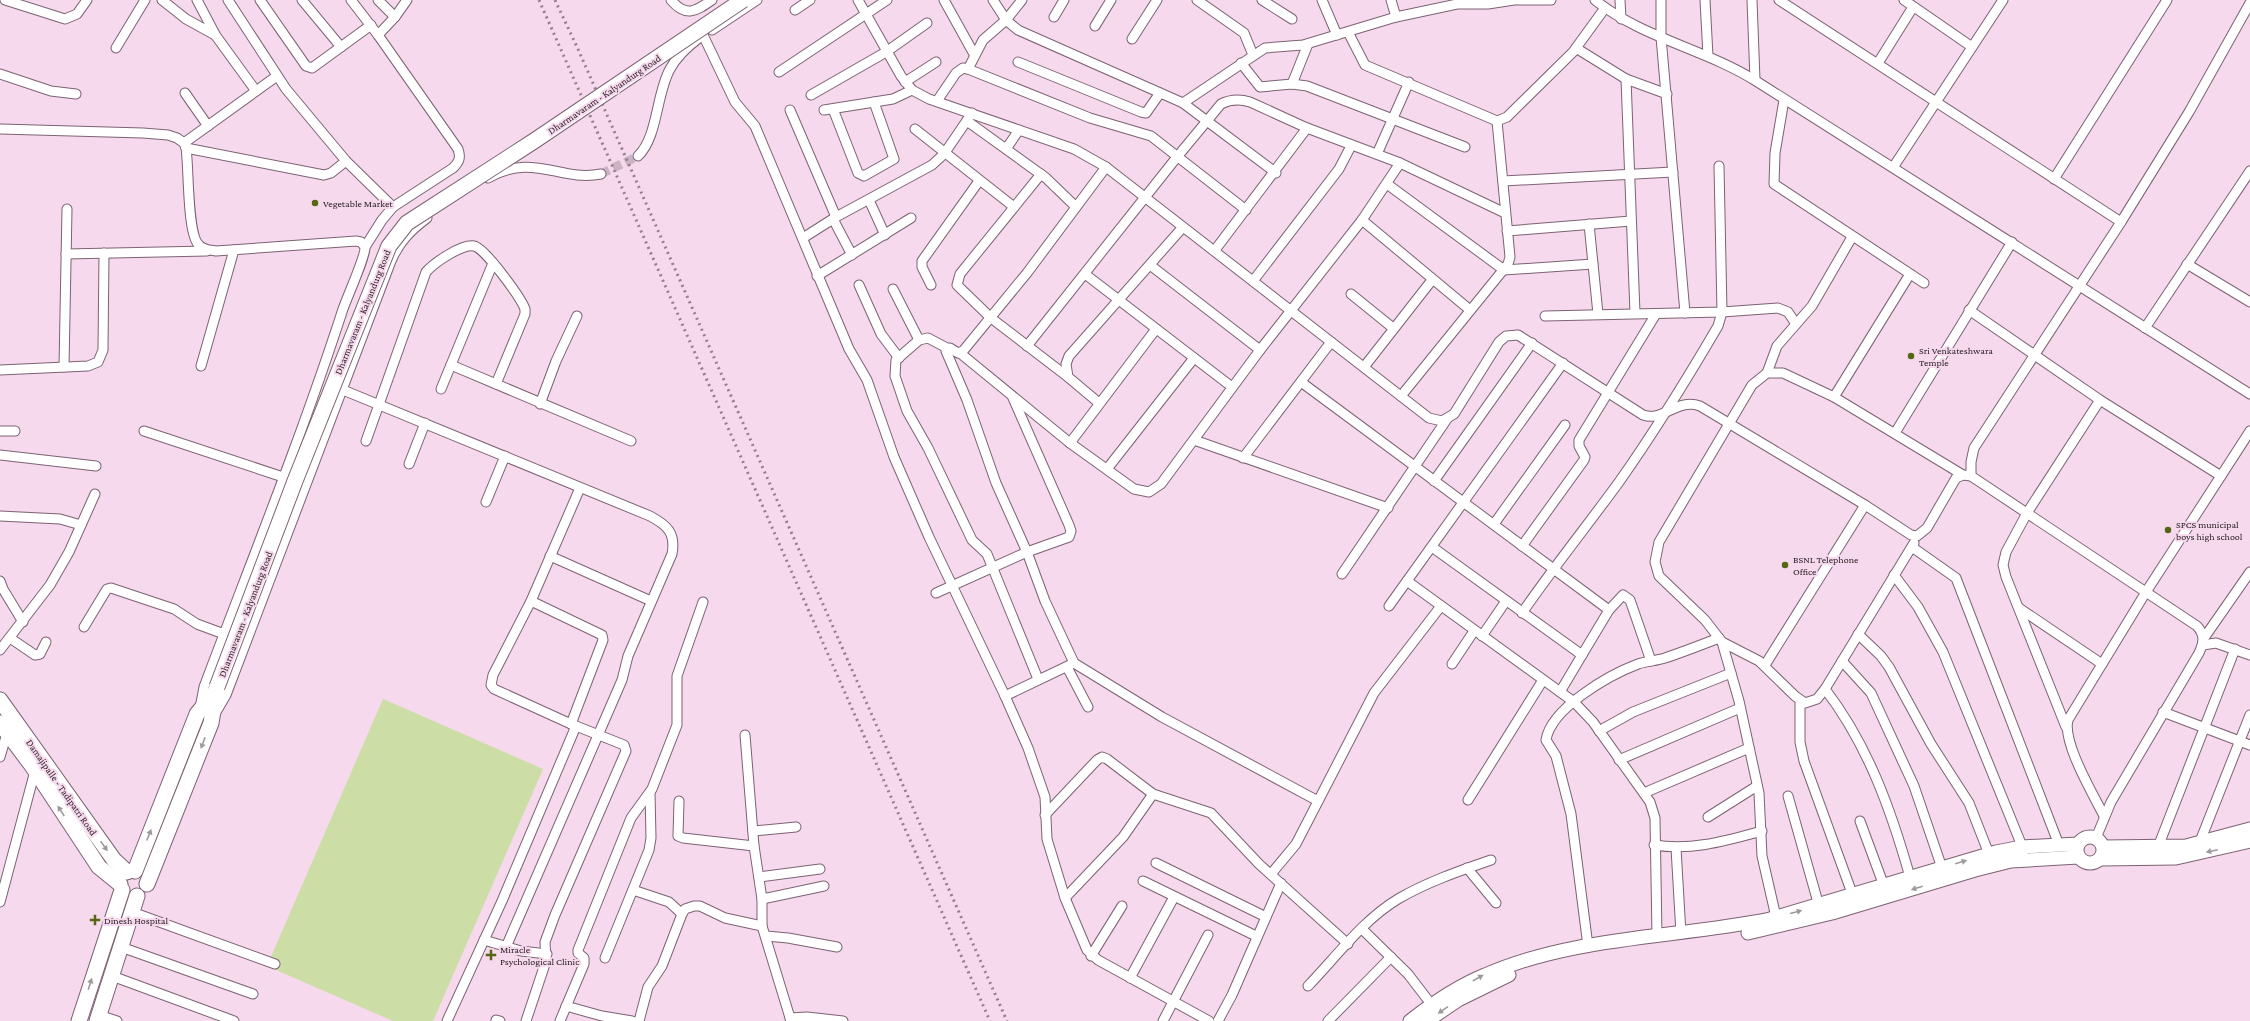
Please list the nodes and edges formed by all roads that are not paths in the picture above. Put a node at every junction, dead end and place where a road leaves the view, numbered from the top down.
1 (5, 0) edge
2 (87, 0) edge
3 (145, 0) edge
4 (162, 0) edge
5 (197, 0) edge
6 (228, 0) edge
7 (260, 0) edge
8 (302, 0) edge
9 (351, 0) edge
10 (378, 0) edge
11 (407, 0) edge
12 (671, 0) edge
13 (712, 0) edge
14 (743, 0) edge
15 (757, 0) edge
16 (810, 0) edge
17 (858, 0) edge
18 (887, 0) edge
19 (944, 0) edge
20 (993, 0) edge
21 (1022, 0) edge
22 (1064, 0) edge
23 (1111, 0) edge
24 (1157, 0) edge
25 (1197, 0) edge
26 (1262, 0) edge
27 (1322, 0) edge
28 (1391, 0) edge
29 (1515, 0) edge
30 (1551, 0) edge
31 (1595, 0) edge
32 (1620, 0) edge
33 (1661, 0) edge
34 (1705, 0) edge
35 (1752, 0) edge
36 (1779, 0) edge
37 (1904, 0) edge
38 (2003, 0) edge
39 (2167, 0) edge
40 (1462, 2) edge
41 (2250, 3) edge
42 (1913, 7) junction
43 (1605, 8) junction
44 (795, 10) dead end
45 (866, 16) junction
46 (395, 17) junction
47 (1054, 17) dead end
48 (1396, 17) junction
49 (1292, 19) dead end
50 (1621, 19) junction
51 (1006, 20) junction
52 (927, 23) dead end
53 (371, 25) junction
54 (1095, 26) dead end
55 (1348, 32) junction
56 (378, 35) junction
57 (703, 35) junction
58 (1337, 35) junction
59 (216, 36) junction
60 (1661, 37) junction
61 (1132, 39) dead end
62 (1308, 44) junction
63 (341, 47) junction
64 (1972, 47) junction
65 (116, 48) dead end
66 (1576, 48) junction
67 (886, 52) junction
68 (974, 54) junction
69 (1253, 55) junction
70 (1708, 56) junction
71 (936, 62) dead end
72 (1018, 62) dead end
73 (1241, 63) junction
74 (1878, 63) junction
75 (968, 69) junction
76 (779, 72) dead end
77 (0, 74) edge
78 (277, 76) junction
79 (1626, 79) junction
80 (1755, 80) junction
81 (906, 82) junction
82 (1410, 82) junction
83 (1292, 84) junction
84 (256, 90) junction
85 (912, 90) junction
86 (185, 93) dead end
87 (1160, 93) junction
88 (76, 94) dead end
89 (1667, 94) junction
90 (811, 95) dead end
91 (1784, 100) junction
92 (1936, 100) junction
93 (937, 101) junction
94 (874, 102) junction
95 (1183, 103) junction
96 (790, 110) dead end
97 (969, 117) junction
98 (1392, 120) junction
99 (1497, 121) junction
100 (1206, 122) junction
101 (208, 126) junction
102 (1307, 128) junction
103 (915, 129) dead end
104 (0, 130) edge
105 (1019, 130) junction
106 (185, 146) junction
107 (1351, 146) junction
108 (1465, 148) dead end
109 (1006, 149) junction
110 (944, 154) junction
111 (1377, 154) junction
112 (638, 156) tunnel mouth
113 (1177, 157) junction
114 (346, 161) junction
115 (1400, 163) junction
116 (1719, 166) dead end
117 (1894, 166) junction
118 (1106, 167) junction
119 (2250, 171) edge
120 (1673, 172) junction
121 (1276, 173) junction
122 (601, 174) tunnel mouth
123 (1041, 174) junction
124 (1629, 175) junction
125 (2054, 180) junction
126 (979, 181) junction
127 (1502, 181) junction
128 (1387, 184) junction
129 (1145, 197) junction
130 (869, 200) junction
131 (393, 207) junction
132 (1014, 207) junction
133 (1076, 207) junction
134 (67, 208) dead end
135 (1246, 210) junction
136 (1505, 213) junction
137 (835, 218) junction
138 (912, 218) dead end
139 (1362, 220) junction
140 (1631, 221) junction
141 (2121, 222) junction
142 (1589, 224) junction
143 (1184, 227) junction
144 (1507, 231) junction
145 (885, 235) junction
146 (1852, 236) junction
147 (803, 238) junction
148 (2012, 242) junction
149 (365, 247) junction
150 (234, 250) junction
151 (1215, 250) junction
152 (216, 251) junction
153 (104, 253) junction
154 (66, 254) junction
155 (852, 255) junction
156 (493, 263) junction
157 (1593, 264) junction
158 (2188, 264) junction
159 (1150, 265) junction
160 (1504, 270) junction
161 (1085, 274) junction
162 (1910, 274) junction
163 (817, 276) junction
164 (1432, 280) junction
165 (1253, 281) junction
166 (1924, 283) dead end
167 (859, 285) dead end
168 (931, 285) dead end
169 (2079, 286) junction
170 (892, 289) dead end
171 (1351, 294) dead end
172 (1120, 301) junction
173 (2250, 302) edge
174 (1470, 310) junction
175 (1969, 310) junction
176 (1291, 311) junction
177 (1722, 312) junction
178 (1634, 313) junction
179 (1685, 313) junction
180 (1598, 314) junction
181 (1656, 314) junction
182 (577, 316) dead end
183 (1545, 316) dead end
184 (991, 318) junction
185 (1796, 324) junction
186 (1393, 328) junction
187 (2145, 328) junction
188 (1156, 329) junction
189 (919, 340) junction
190 (1331, 342) junction
191 (1532, 343) junction
192 (1028, 346) junction
193 (948, 348) junction
194 (1260, 350) junction
195 (960, 353) junction
196 (2036, 354) junction
197 (899, 358) junction
198 (1194, 358) junction
199 (1563, 363) junction
200 (451, 365) junction
201 (201, 366) dead end
202 (64, 367) junction
203 (1364, 367) junction
204 (0, 370) edge
205 (1767, 373) junction
206 (1068, 377) junction
207 (1301, 382) junction
208 (496, 384) junction
209 (1232, 387) junction
210 (343, 390) junction
211 (440, 390) dead end
212 (1608, 392) junction
213 (2250, 394) edge
214 (1012, 396) junction
215 (1401, 396) junction
216 (1834, 397) junction
217 (2100, 400) junction
218 (1099, 403) junction
219 (379, 404) junction
220 (540, 404) junction
221 (1667, 411) junction
222 (1447, 419) junction
223 (425, 423) junction
224 (1730, 423) junction
225 (1565, 425) dead end
226 (0, 431) edge
227 (15, 431) dead end
228 (144, 431) dead end
229 (2250, 431) edge
230 (1895, 433) junction
231 (1194, 440) junction
232 (366, 441) dead end
233 (631, 441) dead end
234 (1070, 443) junction
235 (0, 455) edge
236 (505, 456) junction
237 (1243, 458) junction
238 (409, 464) dead end
239 (96, 466) dead end
240 (1415, 466) junction
241 (1107, 469) junction
242 (1967, 476) junction
243 (2221, 476) junction
244 (283, 477) junction
245 (1434, 481) junction
246 (580, 488) junction
247 (95, 494) dead end
248 (486, 502) dead end
249 (1464, 503) junction
250 (1865, 506) junction
251 (1388, 508) junction
252 (2027, 513) junction
253 (0, 516) edge
254 (1494, 524) junction
255 (81, 525) junction
256 (1917, 536) junction
257 (1522, 546) junction
258 (1432, 547) junction
259 (1912, 547) junction
260 (1027, 552) junction
261 (550, 556) junction
262 (993, 568) junction
263 (1552, 569) junction
264 (2250, 572) edge
265 (1342, 574) dead end
266 (1894, 575) junction
267 (1407, 581) junction
268 (0, 583) edge
269 (953, 584) junction
270 (2146, 592) junction
271 (936, 593) dead end
272 (530, 601) junction
273 (651, 601) junction
274 (1506, 601) junction
275 (704, 602) dead end
276 (1389, 606) dead end
277 (1441, 606) junction
278 (2018, 608) junction
279 (1609, 610) junction
280 (1522, 613) junction
281 (23, 622) junction
282 (84, 627) dead end
283 (1478, 633) junction
284 (224, 634) junction
285 (1858, 634) junction
286 (10, 638) junction
287 (1721, 640) junction
288 (46, 642) dead end
289 (2203, 642) junction
290 (2234, 649) junction
291 (0, 650) edge
292 (1582, 655) junction
293 (2250, 655) edge
294 (1651, 661) junction
295 (1842, 661) junction
296 (1452, 664) dead end
297 (2102, 664) junction
298 (1070, 665) junction
299 (1765, 665) junction
300 (1731, 673) junction
301 (1038, 679) junction
302 (1543, 680) junction
303 (216, 689) junction
304 (1825, 689) junction
305 (1560, 692) junction
306 (1005, 696) junction
307 (0, 700) edge
308 (1800, 701) junction
309 (1574, 702) junction
310 (1088, 707) dead end
311 (1740, 708) junction
312 (200, 709) junction
313 (2163, 712) junction
314 (2250, 715) edge
315 (213, 717) junction
316 (573, 725) junction
317 (2066, 727) junction
318 (2204, 727) junction
319 (4, 728) edge
320 (1599, 731) junction
321 (597, 734) junction
322 (745, 735) dead end
323 (2239, 741) junction
324 (2250, 745) edge
325 (1749, 748) junction
326 (0, 757) edge
327 (1619, 760) junction
328 (42, 774) junction
329 (1757, 786) junction
330 (650, 793) junction
331 (1644, 793) junction
332 (1153, 794) junction
333 (1788, 796) dead end
334 (1468, 800) dead end
335 (679, 801) dead end
336 (1318, 801) junction
337 (1045, 815) junction
338 (2104, 816) junction
339 (1708, 817) dead end
340 (1860, 821) dead end
341 (796, 827) dead end
342 (2250, 829) edge
343 (1762, 831) junction
344 (753, 832) junction
345 (2250, 841) edge
346 (2199, 844) junction
347 (1654, 845) junction
348 (2059, 845) junction
349 (754, 846) junction
350 (2022, 847) junction
351 (2158, 847) junction
352 (1676, 848) junction
353 (2100, 848) junction
354 (2078, 850) junction
355 (1989, 854) junction
356 (1491, 860) dead end
357 (2027, 860) junction
358 (1156, 863) dead end
359 (1468, 868) junction
360 (1942, 868) junction
361 (820, 869) dead end
362 (1270, 874) junction
363 (759, 877) junction
364 (1910, 877) junction
365 (126, 879) junction
366 (1143, 881) dead end
367 (1281, 883) junction
368 (146, 884) junction
369 (824, 886) dead end
370 (1884, 886) junction
371 (633, 890) junction
372 (138, 896) junction
373 (1853, 896) junction
374 (1174, 897) junction
375 (1065, 898) junction
376 (762, 899) junction
377 (0, 902) edge
378 (1496, 903) dead end
379 (1122, 906) dead end
380 (1819, 906) junction
381 (132, 912) junction
382 (682, 914) junction
383 (1266, 917) junction
384 (1776, 917) junction
385 (762, 926) junction
386 (1362, 929) junction
387 (1681, 934) junction
388 (1208, 935) dead end
389 (766, 936) junction
390 (1256, 936) junction
391 (1657, 936) junction
392 (484, 940) junction
393 (1348, 944) junction
394 (1588, 946) junction
395 (121, 947) junction
396 (506, 947) junction
397 (837, 947) dead end
398 (547, 954) junction
399 (1091, 956) junction
400 (1391, 957) junction
401 (605, 958) dead end
402 (275, 964) dead end
403 (112, 976) junction
404 (1130, 978) junction
405 (1308, 986) dead end
406 (253, 994) dead end
407 (1173, 1002) junction
408 (1431, 1004) junction
409 (566, 1006) junction
410 (98, 1018) edge
411 (790, 1019) edge
412 (79, 1021) edge
413 (117, 1021) edge
414 (234, 1021) edge
415 (448, 1021) edge
416 (526, 1021) edge
417 (560, 1021) edge
418 (632, 1021) edge
419 (639, 1021) edge
420 (843, 1021) edge
421 (1163, 1021) edge
422 (1209, 1021) edge
423 (1218, 1021) edge
424 (1328, 1021) edge
425 (1410, 1021) edge
426 (1427, 1021) edge

1 - 2 street
3 - 65 street
4 - 59 street
5 - 59 street
6 - 78 street
7 - 63 street
8 - 63 street
9 - 53 street
10 - 46 street
11 - 46 street
12 - 13 street
14 - 303 main road, Dharmavaram - Kalyandurg Road, bridge
15 - 57 street
16 - 44 street
17 - 45 street
18 - 45 street
19 - 68 street
20 - 51 street
21 - 51 street
22 - 47 street
23 - 54 street
24 - 61 street
25 - 69 street
26 - 49 street
27 - 58 street
28 - 48 street
29 - 30 street
29 - 40 street
31 - 43 street
32 - 50 street
33 - 60 street
34 - 70 street
35 - 80 street
36 - 74 street
37 - 42 street
38 - 64 street
39 - 125 street
40 - 48 street
41 - 141 street
42 - 64 street
42 - 74 street
43 - 50 street
43 - 66 street
45 - 67 street
45 - 76 street
46 - 56 street
48 - 55 street
50 - 60 street
51 - 68 street
51 - 87 street
52 - 67 street
53 - 56 street
53 - 63 street
55 - 58 street
55 - 82 street
56 - 131 street
57 - 112 street
57 - 147 street
58 - 62 street
59 - 84 street
60 - 70 street
60 - 89 street
62 - 69 street
62 - 83 street
64 - 92 street
66 - 79 street
66 - 99 street
67 - 81 street
67 - 90 street
68 - 75 street
69 - 73 street
70 - 80 street
71 - 81 street
72 - 87 street
73 - 83 street
73 - 95 street
74 - 92 street
75 - 93 street
75 - 113 street
77 - 88 street
78 - 84 street
78 - 114 street
79 - 89 street
79 - 124 street
80 - 91 street
81 - 85 street
82 - 98 street
82 - 99 street
83 - 98 street
84 - 101 street
85 - 93 street
85 - 94 street
86 - 101 street
87 - 95 street
89 - 120 street
91 - 117 street
91 - 146 street
92 - 117 street
92 - 125 street
93 - 97 street
94 - 94 street
95 - 100 street
96 - 137 street
97 - 105 street
97 - 109 street
97 - 110 street
98 - 108 street
98 - 111 street
99 - 127 street
100 - 102 street
100 - 113 street
100 - 121 street
101 - 106 street
102 - 107 street
102 - 121 street
103 - 110 street
104 - 106 street
105 - 109 street
105 - 118 street
106 - 114 street
106 - 152 street
107 - 111 street
107 - 165 street
109 - 123 street
110 - 126 street
110 - 130 street
111 - 115 street
113 - 129 street
113 - 135 street
114 - 131 street
115 - 128 street
115 - 136 street
116 - 177 street
117 - 148 street
118 - 129 street
118 - 133 street
119 - 158 street
120 - 124 street
120 - 179 street
121 - 135 street
122 - 210 street
123 - 132 street
123 - 133 street
124 - 127 street
124 - 140 street
125 - 141 street
126 - 132 street
126 - 168 street
127 - 136 street
128 - 139 street
128 - 160 street
129 - 143 street
129 - 161 street
130 - 137 street
130 - 145 street
131 - 149 street
132 - 184 street
133 - 184 street
134 - 154 street
135 - 151 street
136 - 144 street
137 - 147 street
137 - 155 street
138 - 145 street
139 - 164 street
139 - 176 street
140 - 142 street
140 - 178 street
141 - 169 street
142 - 144 street
142 - 157 street
143 - 151 street
143 - 159 street
144 - 160 street
145 - 155 street
146 - 162 street
146 - 185 street
147 - 163 street
148 - 169 street
148 - 175 street
149 - 150 street
149 - 244 street
150 - 152 street
150 - 201 street
151 - 165 street
152 - 153 street
153 - 154 street
153 - 202 street
154 - 202 street
155 - 163 street
156 - 200 street
156 - 208 street
156 - 219 street
157 - 160 street
157 - 180 street
158 - 173 street
158 - 187 street
159 - 172 street
159 - 194 street
160 - 174 street
161 - 172 street
161 - 192 street
162 - 166 street
162 - 216 street
163 - 269 street
164 - 174 street
164 - 186 street
165 - 176 street
167 - 197 street
169 - 187 street
169 - 196 street
170 - 189 street
171 - 186 street
172 - 188 street
172 - 206 street
174 - 215 street
175 - 196 street
175 - 230 street
176 - 190 street
176 - 194 street
177 - 179 street
177 - 185 street
177 - 221 street
178 - 180 street
178 - 181 street
179 - 181 street
180 - 183 street
181 - 212 street
182 - 220 street
184 - 192 street
184 - 195 street
185 - 205 street
186 - 203 street
187 - 213 street
188 - 198 street
188 - 218 street
189 - 193 street
189 - 197 street
190 - 203 street
190 - 207 street
191 - 199 street
191 - 222 street
191 - 245 street
192 - 206 street
193 - 195 street
193 - 260 street
194 - 209 street
195 - 214 street
196 - 217 street
196 - 242 street
197 - 262 street
198 - 209 street
198 - 241 street
199 - 212 street
199 - 249 street
200 - 208 street
200 - 211 street
202 - 204 street
203 - 215 street
205 - 216 street
205 - 224 street
206 - 218 street
207 - 237 street
207 - 240 street
208 - 220 street
209 - 231 street
210 - 219 street
210 - 315 street
212 - 221 street
212 - 257 street
214 - 234 street
214 - 260 street
215 - 222 street
216 - 230 street
217 - 243 street
217 - 252 street
218 - 234 street
219 - 223 street
219 - 232 street
220 - 233 street
221 - 224 street
221 - 263 street
222 - 240 street
223 - 236 street
223 - 238 street
224 - 250 street
224 - 287 street
225 - 254 street
226 - 227 street
228 - 244 street
229 - 243 street
230 - 242 street
231 - 237 street
231 - 241 street
234 - 241 street
235 - 239 street
236 - 246 street
236 - 248 street
237 - 251 street
240 - 245 street
240 - 251 street
242 - 252 street
242 - 256 street
243 - 270 street
244 - 284 street
245 - 249 street
246 - 261 street
246 - 273 street
247 - 255 street
249 - 254 street
249 - 258 street
250 - 256 street
250 - 299 street
251 - 265 street
252 - 270 street
252 - 278 street
253 - 255 street
254 - 257 street
255 - 281 street
256 - 259 street
257 - 263 street
258 - 267 street
258 - 274 street
259 - 266 street
259 - 348 street
260 - 262 street
260 - 298 street
261 - 272 street
261 - 273 street
262 - 269 street
262 - 301 street
263 - 279 street
263 - 280 street
264 - 289 street
266 - 285 street
266 - 350 street
267 - 276 street
267 - 277 street
268 - 281 street
269 - 271 street
269 - 306 street
270 - 289 street
270 - 297 street
272 - 316 street
272 - 316 street
273 - 321 street
274 - 280 street
274 - 283 street
275 - 330 street
277 - 283 street
277 - 336 street
278 - 297 street
278 - 317 street
279 - 292 street
279 - 294 street
280 - 292 street
281 - 286 street
282 - 284 street
283 - 296 street
283 - 302 street
284 - 312 street
285 - 295 street
285 - 355 street
286 - 288 street
286 - 291 street
287 - 294 street
287 - 299 street
287 - 300 street
289 - 290 street
289 - 313 street
290 - 293 street
290 - 318 street
292 - 305 street
294 - 309 street
295 - 304 street
295 - 360 street
297 - 317 street
298 - 301 street
298 - 310 street
298 - 336 street
299 - 308 street
300 - 311 street
300 - 320 street
301 - 306 street
302 - 305 street
302 - 334 street
303 - 312 main road, Dharmavaram - Kalyandurg Road
303 - 315 main road, Dharmavaram - Kalyandurg Road
304 - 308 street
304 - 364 street
305 - 309 street
306 - 337 street
307 - 328 main road, Damajipalle - Tadipatri Road
308 - 373 street
309 - 320 street
309 - 394 street
311 - 325 street
311 - 327 street
365 -> 312 main road, Dharmavaram - Kalyandurg Road
313 - 318 street
313 - 338 street
314 - 323 street
315 -> 368 main road, Dharmavaram - Kalyandurg Road
316 - 321 street
316 - 392 street
317 - 338 street
318 - 323 street
318 - 351 street
319 - 326 street
319 - 328 main road, Damajipalle - Tadipatri Road
320 - 327 street
321 - 396 street
321 - 398 street
322 - 344 street
323 - 324 street
323 - 346 street
325 - 329 street
325 - 331 street
327 - 331 street
328 - 365 main road, Damajipalle - Tadipatri Road
328 - 377 street
329 - 339 street
329 - 343 street
330 - 371 street
330 - 409 street
331 - 347 street
332 - 337 street
332 - 362 street
332 - 375 street
333 - 380 street
335 - 349 street
336 - 362 street
337 - 375 street
338 - 353 street
340 - 370 street
341 - 344 street
342 - 346 main road
343 - 352 street
343 - 384 street
344 - 349 street
345 -> 353 main road
346 - 351 main road
347 - 352 street
347 - 391 street
348 - 350 main road
348 - 354 main road
349 - 363 street
350 - 355 main road
350 - 357 street
351 - 353 main road
352 - 387 street
353 - 354 main road
353 - 354 main road
354 - 357 main road
360 -> 355 main road
356 - 359 street
357 -> 426 main road
358 - 383 street
359 - 378 street
359 - 386 street
360 - 364 main road
361 - 363 street
362 - 367 street
363 - 376 street
364 - 370 main road
365 - 368 main road, Damajipalle - Tadipatri Road
365 - 372 main road, Damajipalle - Tadipatri Road
412 -> 365 main road
366 - 374 street
367 - 383 street
367 - 393 street
368 - 372 main road
369 - 376 street
370 - 373 main road
371 - 382 street
371 - 401 street
372 - 381 main road
373 - 380 main road
374 - 390 street
374 - 404 street
375 - 399 street
376 - 385 street
379 - 399 street
384 -> 380 main road
381 - 395 main road
381 - 402 street
382 - 385 street
382 - 419 street
383 - 390 street
384 - 387 main road
385 - 389 street
386 - 393 street
386 - 400 street
387 - 391 main road
388 - 407 street
389 - 397 street
389 - 411 street
390 - 423 street
391 - 394 main road
392 - 396 street
392 - 415 street
393 - 405 street
408 -> 394 main road
395 - 403 main road
395 - 406 street
396 - 398 street
398 - 416 street
399 - 404 street
400 - 408 street
400 - 424 street
403 - 410 main road
403 - 414 street
404 - 407 street
407 - 421 street
407 - 422 street
408 - 425 main road
409 - 417 street
409 - 418 street
410 - 413 street
411 - 420 street

